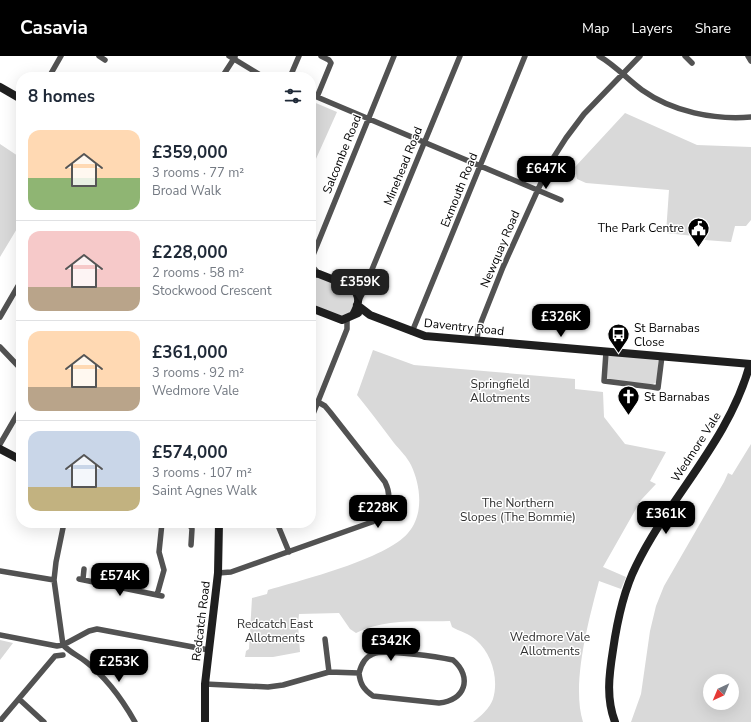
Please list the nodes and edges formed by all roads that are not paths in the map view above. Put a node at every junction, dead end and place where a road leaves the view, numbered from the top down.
1 (61, 56) edge
2 (99, 56) edge
3 (299, 56) edge
4 (321, 56) edge
5 (394, 56) edge
6 (460, 56) edge
7 (526, 56) edge
8 (599, 56) edge
9 (640, 56) edge
10 (685, 56) edge
11 (748, 56) edge
12 (233, 57) edge
13 (105, 60) dead end
14 (751, 61) edge
15 (692, 63) dead end
16 (52, 72) edge
17 (225, 72) edge
18 (256, 72) edge
19 (292, 72) edge
20 (623, 73) junction
21 (0, 89) edge
22 (316, 92) edge
23 (16, 97) edge
24 (316, 97) edge
25 (751, 117) edge
26 (368, 119) junction
27 (424, 144) junction
28 (480, 167) junction
29 (536, 190) junction
30 (561, 200) dead end
31 (316, 248) edge
32 (316, 274) edge
33 (366, 284) junction
34 (352, 287) junction
35 (16, 290) edge
36 (358, 303) junction
37 (316, 310) edge
38 (370, 314) junction
39 (0, 317) edge
40 (350, 317) junction
41 (412, 332) junction
42 (477, 341) junction
43 (0, 347) edge
44 (606, 352) junction
45 (662, 356) junction
46 (16, 364) edge
47 (751, 364) edge
48 (318, 402) junction
49 (316, 407) edge
50 (16, 418) edge
51 (0, 449) edge
52 (16, 457) edge
53 (63, 528) edge
54 (161, 528) edge
55 (192, 528) edge
56 (219, 528) edge
57 (279, 528) edge
58 (191, 545) dead end
59 (288, 552) junction
60 (84, 569) dead end
61 (0, 571) edge
62 (218, 573) junction
63 (54, 580) junction
64 (0, 635) edge
65 (325, 639) dead end
66 (63, 645) junction
67 (209, 650) junction
68 (63, 655) dead end
69 (329, 672) junction
70 (359, 673) junction
71 (205, 684) junction
72 (19, 698) junction
73 (0, 721) edge
74 (44, 722) edge
75 (134, 722) edge
76 (205, 722) edge
77 (615, 722) edge

1 - 16 street
2 - 13 street
3 - 19 street
4 - 22 street
5 - 26 street, Salcombe Road
6 - 27 street, Minehead Road
7 - 28 street, Exmouth Road
8 - 20 street
9 - 20 street, Newquay Road
10 - 15 street
11 - 14 street
12 - 17 street
12 - 18 street
20 - 25 street
20 - 29 street, Newquay Road
21 - 23 street
24 - 26 street
26 - 27 street
26 - 31 street, Salcombe Road
27 - 28 street
27 - 33 street, Minehead Road
28 - 29 street
28 - 41 street, Exmouth Road
29 - 30 street
29 - 42 street, Newquay Road
32 - 34 street
33 - 34 street
33 - 36 street, Minehead Road
34 - 36 street
35 - 39 street
36 - 38 street, Daventry Road
36 - 40 street
37 - 40 street, Daventry Road
38 - 40 street, Daventry Road
38 - 41 street, Daventry Road
40 - 48 street
41 - 42 street, Daventry Road
42 - 44 street, Daventry Road
43 - 46 street
44 - 45 street, Daventry Road
44 - 45 street
45 - 47 street, Daventry Road
47 - 77 street, Wedmore Vale
48 - 49 street
48 - 59 street
50 - 51 street
51 - 52 street
53 - 63 street
54 - 60 street
55 - 58 street
56 - 62 street, Redcatch Road
57 - 59 street
59 - 62 street
61 - 63 street
62 - 67 street, Redcatch Road
63 - 66 street
64 - 66 street
65 - 69 street
66 - 67 street
66 - 75 street
67 - 71 street, Redcatch Road
68 - 72 street
69 - 70 street
69 - 71 street
70 - 70 street
71 - 76 street, Redcatch Road
72 - 73 street
72 - 74 street

